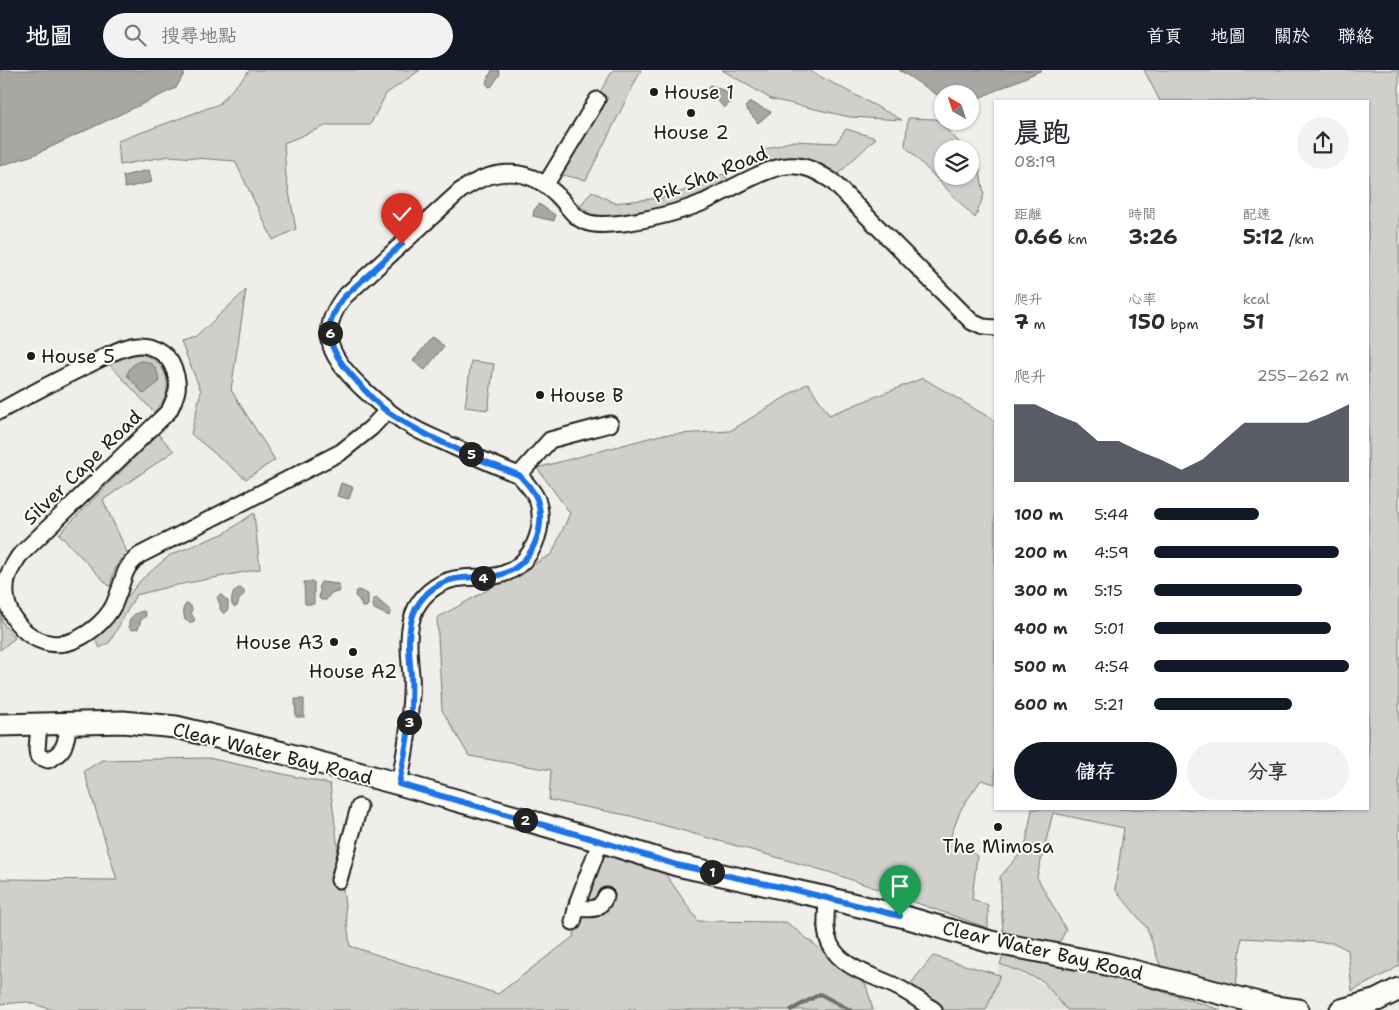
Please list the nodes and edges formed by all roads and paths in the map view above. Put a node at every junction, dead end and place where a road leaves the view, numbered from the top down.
1 (597, 100) dead end
2 (546, 184) junction
3 (994, 328) edge
4 (0, 411) edge
5 (387, 411) junction
6 (610, 424) dead end
7 (519, 475) junction
8 (39, 724) junction
9 (69, 724) junction
10 (0, 726) edge
11 (399, 784) junction
12 (359, 807) dead end
13 (596, 853) dead end
14 (340, 880) dead end
15 (606, 896) dead end
16 (827, 898) junction
17 (1399, 989) edge
18 (1269, 1008) edge
19 (934, 1010) edge
20 (1298, 1010) edge
21 (1341, 1010) edge

1 - 2 street
2 - 3 street, Pik Sha Road
2 - 5 street, Pik Sha Road
4 - 5 street, Silver Cape Road
5 - 7 street, Pik Sha Road
6 - 7 street
7 - 11 street, Pik Sha Road
8 - 9 main road, Clear Water Bay Road
8 - 9 street
8 - 10 main road, Clear Water Bay Road
9 - 11 main road, Clear Water Bay Road
11 - 16 main road, Clear Water Bay Road
12 - 14 street
13 - 15 street
16 - 18 main road, Clear Water Bay Road
16 - 19 street
17 - 21 main road
18 - 20 main road, Clear Water Bay Road

